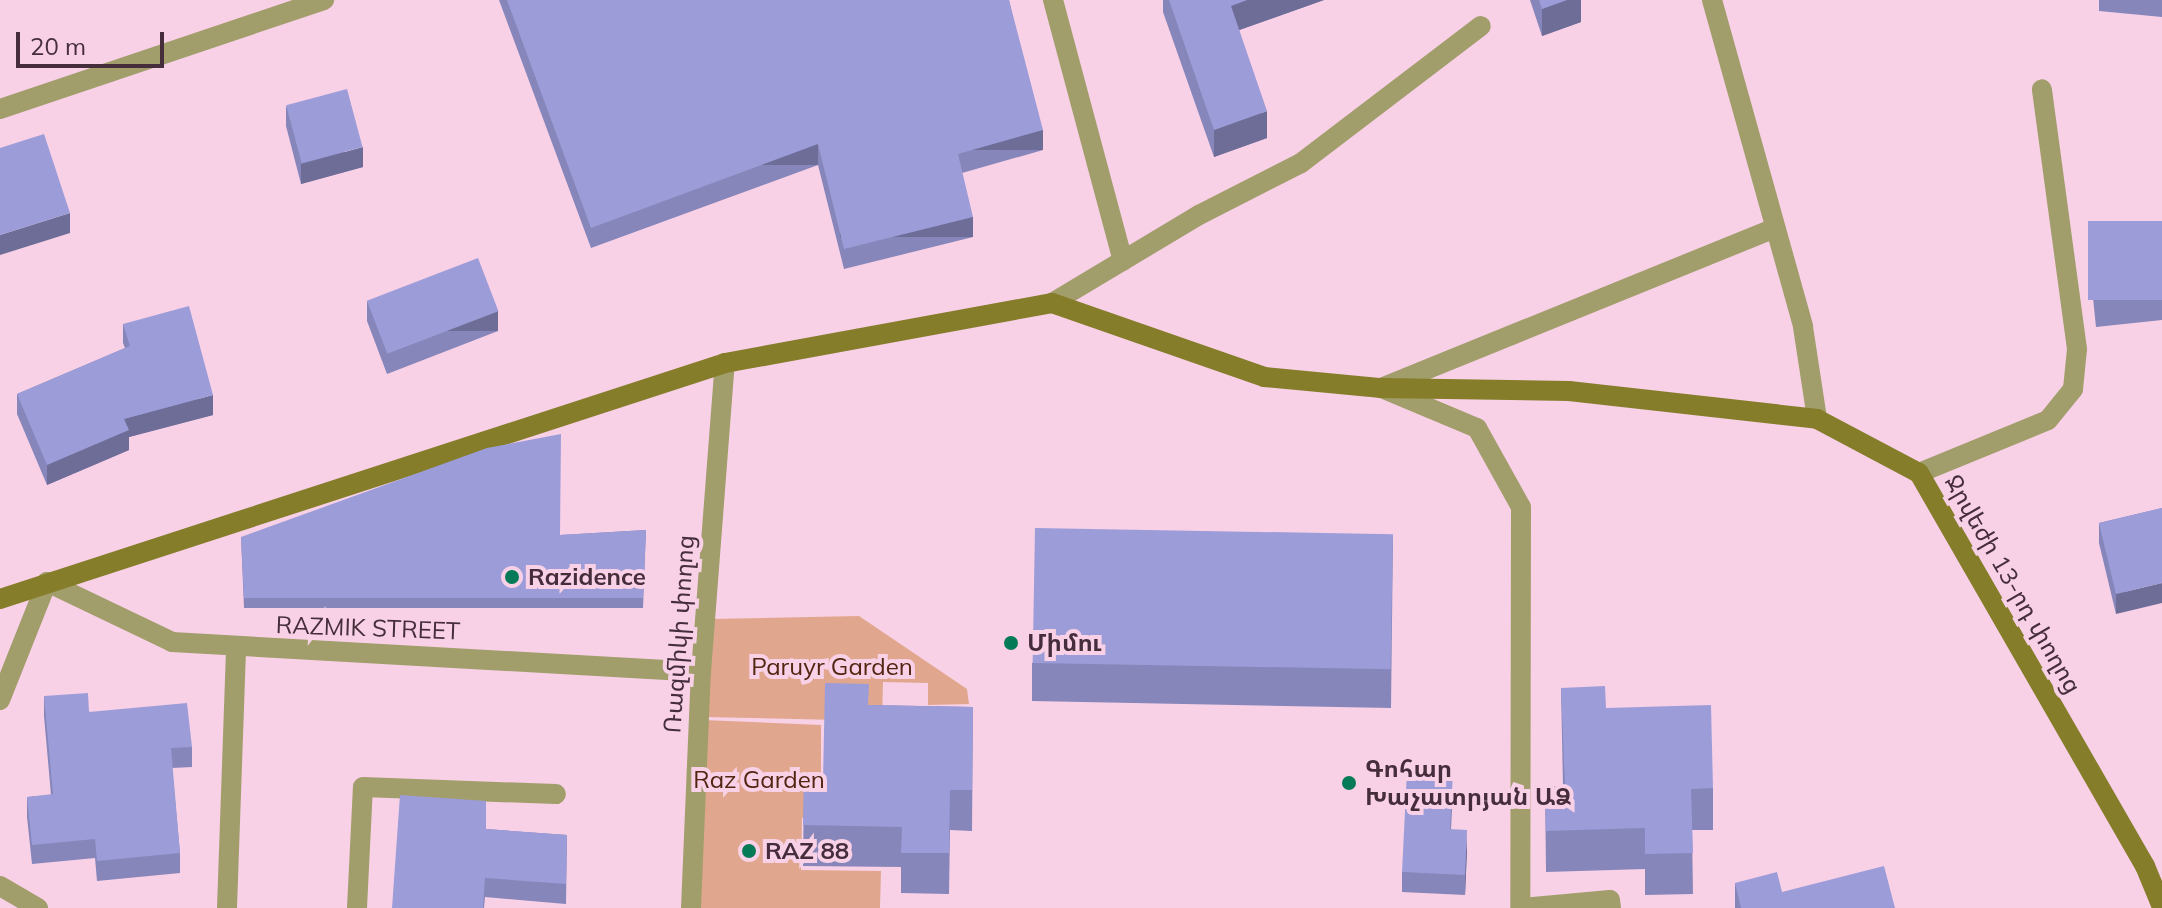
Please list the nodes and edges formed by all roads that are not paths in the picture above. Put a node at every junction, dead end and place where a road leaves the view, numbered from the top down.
1 (324, 0) edge
2 (1053, 0) edge
3 (1712, 0) edge
4 (1481, 26) dead end
5 (2042, 89) dead end
6 (0, 109) edge
7 (1772, 229) junction
8 (1123, 261) junction
9 (1052, 303) junction
10 (725, 363) junction
11 (1381, 388) junction
12 (1817, 419) junction
13 (1919, 473) junction
14 (47, 582) junction
15 (0, 599) edge
16 (236, 649) junction
17 (701, 672) junction
18 (0, 700) edge
19 (556, 794) dead end
20 (0, 886) edge
21 (2162, 907) edge
22 (38, 908) edge
23 (227, 908) edge
24 (357, 908) edge
25 (691, 908) edge
26 (1521, 908) edge
27 (1611, 908) edge

1 - 6 street
2 - 8 street
3 - 7 street
4 - 8 street
5 - 13 street
7 - 11 street
7 - 12 street
8 - 9 street
9 - 10 street
9 - 11 street
10 - 14 street
10 - 17 street, Ռազմիկի փողոց
11 - 12 street
11 - 26 street
12 - 13 street, Ջրվեժի 13-րդ փողոց
13 - 21 street, Ջրվեժի 13-րդ փողոց
14 - 15 street
14 - 16 street, RAZMIK STREET
14 - 18 street
16 - 17 street, RAZMIK STREET
16 - 23 street
17 - 25 street, Ռազմիկի փողոց
19 - 24 street
20 - 22 street
26 - 27 street

